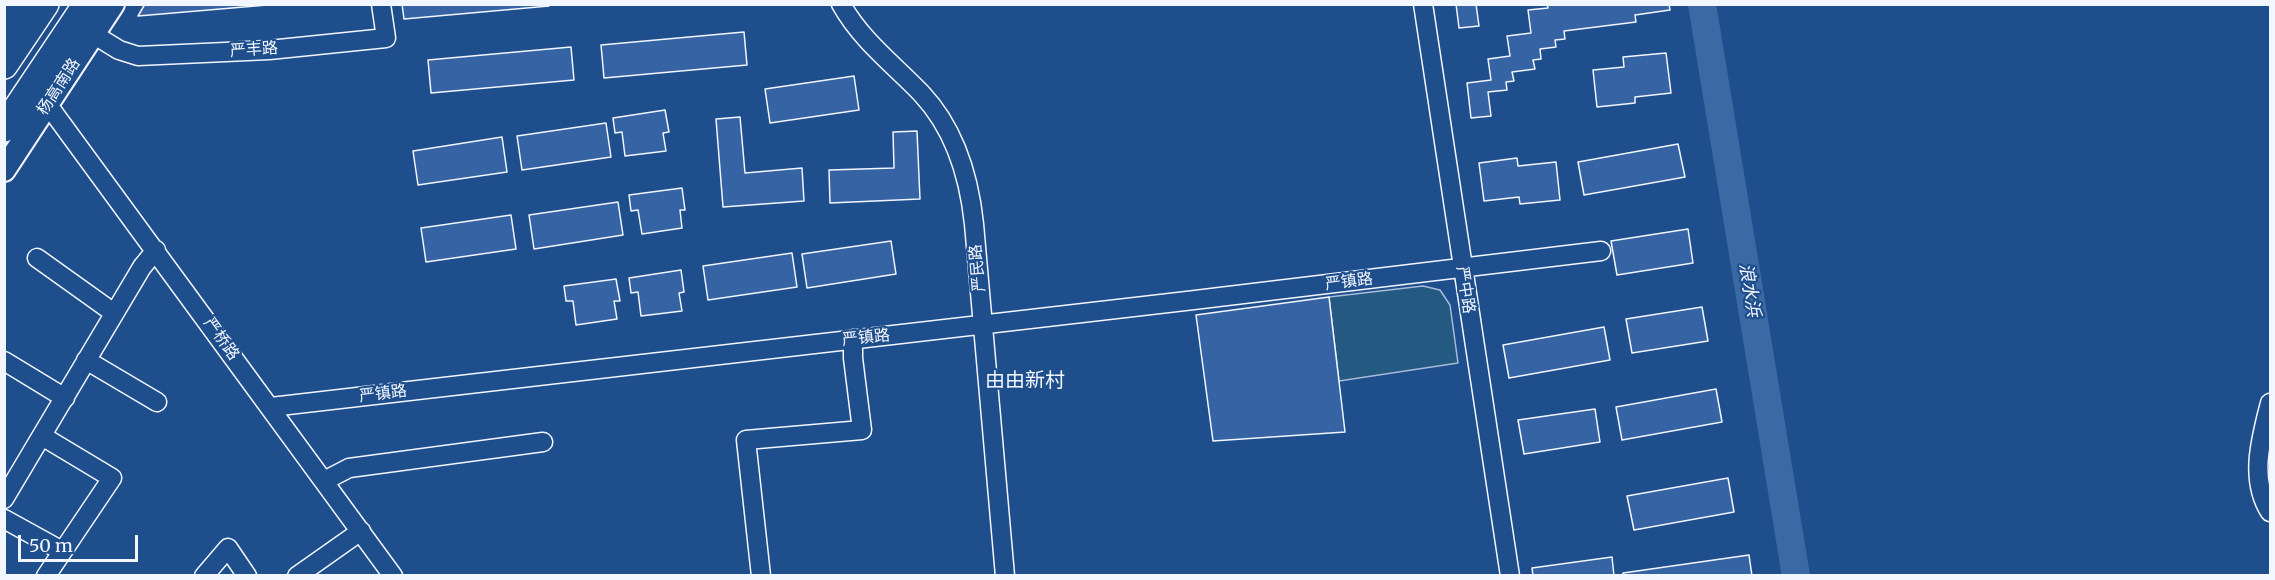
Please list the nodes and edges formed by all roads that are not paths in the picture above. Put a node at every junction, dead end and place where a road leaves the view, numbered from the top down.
1 (20, 4) edge
2 (45, 4) edge
3 (87, 4) edge
4 (113, 4) edge
5 (381, 4) edge
6 (841, 4) edge
7 (1423, 4) edge
8 (4, 27) edge
9 (93, 34) junction
10 (4, 65) edge
11 (48, 105) junction
12 (4, 128) edge
13 (4, 170) edge
14 (156, 250) junction
15 (1601, 251) dead end
16 (37, 258) dead end
17 (1461, 268) junction
18 (114, 313) junction
19 (983, 327) junction
20 (853, 339) junction
21 (86, 360) junction
22 (4, 361) edge
23 (64, 398) junction
24 (157, 402) dead end
25 (2271, 403) edge
26 (271, 407) junction
27 (42, 436) junction
28 (543, 442) dead end
29 (10, 476) edge
30 (324, 481) junction
31 (4, 500) edge
32 (2271, 512) edge
33 (4, 519) edge
34 (361, 531) junction
35 (62, 551) junction
36 (45, 576) edge
37 (204, 576) edge
38 (247, 576) edge
39 (297, 576) edge
40 (393, 576) edge
41 (761, 576) edge
42 (1005, 576) edge
43 (1510, 576) edge

1 - 8 main road
2 - 10 highway
3 - 12 highway, 杨高南路
4 - 9 main road, 杨高南路
5 - 9 street, 严丰路
6 - 19 street, 严民路
7 - 17 street, 严中路
9 - 11 main road, 杨高南路
11 - 13 main road, 杨高南路
11 - 14 street, 严桥路
14 - 18 street
14 - 26 street, 严桥路
15 - 17 street, 严镇路
16 - 18 street
17 - 19 street, 严镇路
17 - 43 street, 严中路
18 - 21 street
19 - 20 street, 严镇路
19 - 42 street, 严民路
20 - 26 street, 严镇路
20 - 41 street
21 - 23 street
21 - 24 street
22 - 23 street
23 - 27 street
25 - 32 street
26 - 30 street, 严桥路
27 - 29 street
27 - 35 street
28 - 30 street
29 - 31 street
30 - 34 street, 严桥路
33 - 35 street
34 - 39 street
34 - 40 street, 严桥路
35 - 36 street
37 - 38 street

